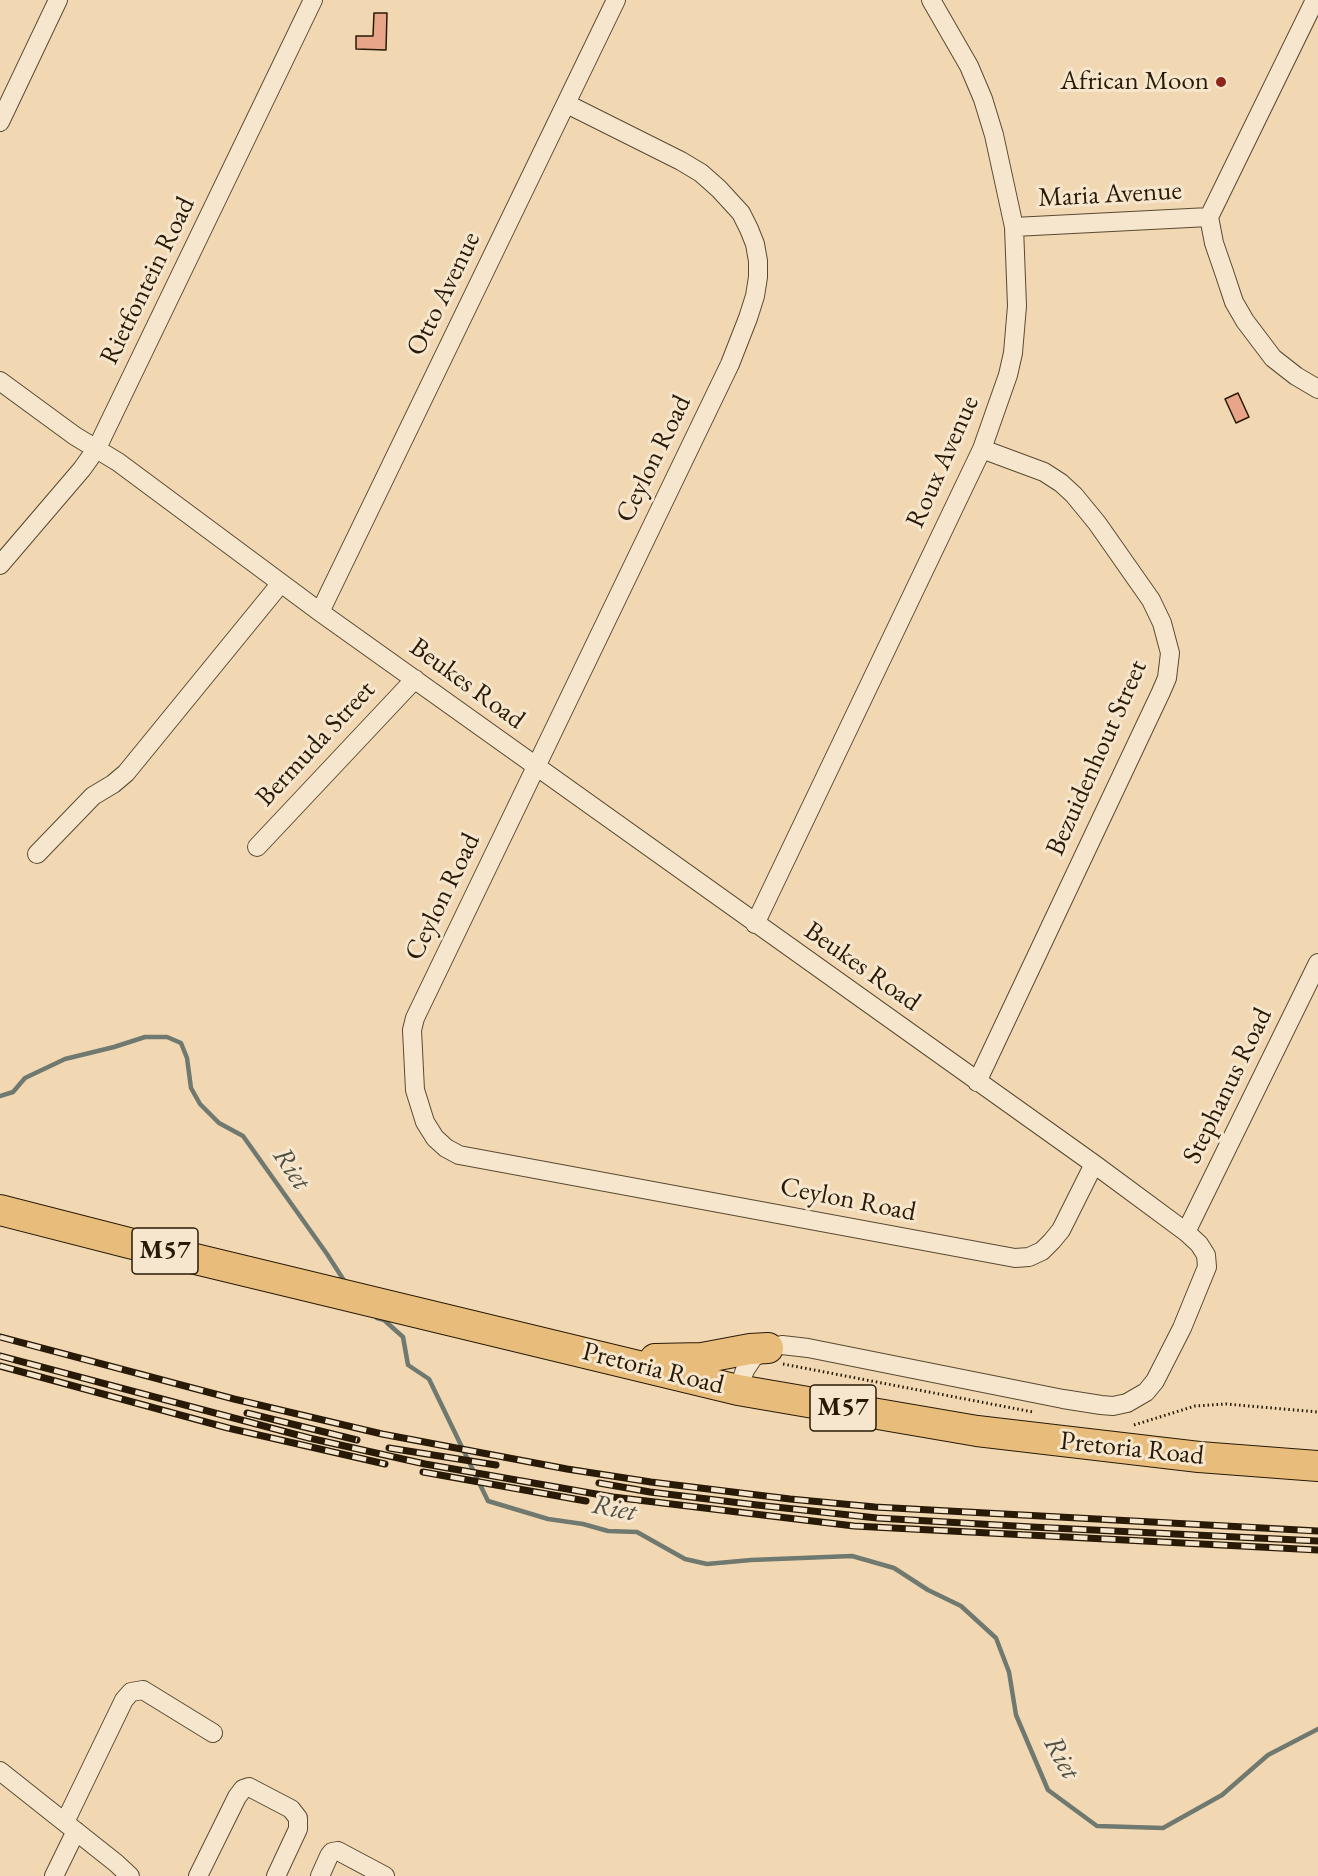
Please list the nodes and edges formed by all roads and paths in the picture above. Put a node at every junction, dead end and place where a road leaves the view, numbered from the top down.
1 (58, 0) edge
2 (313, 0) edge
3 (616, 0) edge
4 (931, 0) edge
5 (1315, 0) edge
6 (567, 104) junction
7 (0, 122) edge
8 (1209, 217) junction
9 (1014, 227) junction
10 (0, 381) edge
11 (1318, 389) edge
12 (97, 448) junction
13 (982, 449) junction
14 (0, 565) edge
15 (281, 584) junction
16 (320, 612) junction
17 (415, 679) junction
18 (536, 767) junction
19 (257, 847) dead end
20 (37, 854) dead end
21 (754, 924) junction
22 (1318, 963) edge
23 (977, 1082) junction
24 (1094, 1164) junction
25 (0, 1210) edge
26 (1186, 1232) junction
27 (767, 1349) junction
28 (622, 1361) junction
29 (738, 1390) junction
30 (776, 1397) junction
31 (1318, 1466) edge
32 (213, 1733) dead end
33 (0, 1771) edge
34 (70, 1826) junction
35 (54, 1876) edge
36 (130, 1876) edge
37 (198, 1876) edge
38 (276, 1876) edge
39 (320, 1876) edge
40 (385, 1876) edge

1 - 7 street
2 - 12 street, Rietfontein Road
3 - 6 street, Otto Avenue
4 - 9 street, Roux Avenue
5 - 8 street
6 - 16 street, Otto Avenue
6 - 18 street, Ceylon Road
8 - 9 street, Maria Avenue
8 - 11 street
9 - 13 street, Roux Avenue
10 - 12 street, Beukes Road
12 - 14 street, Rietfontein Road
12 - 15 street, Beukes Road
13 - 21 street, Roux Avenue
13 - 23 street, Bezuidenhout Street
15 - 16 street, Beukes Road
15 - 20 street
16 - 17 street, Beukes Road
17 - 18 street, Beukes Road
17 - 19 street, Bermuda Street
18 - 21 street, Beukes Road
18 - 24 street, Ceylon Road
21 - 23 street, Beukes Road
22 - 26 street, Stephanus Road
23 - 24 street, Beukes Road
24 - 26 street, Beukes Road
25 - 28 main road, Pretoria Road / M57
26 - 27 street, Beukes Road
27 - 28 main road
27 - 29 street
27 - 30 main road
28 - 29 main road, Pretoria Road / M57
29 - 30 main road, Pretoria Road / M57
30 - 31 main road, Pretoria Road / M57
32 - 34 street
33 - 34 street
34 - 35 street
34 - 36 street
37 - 38 street
39 - 40 street

